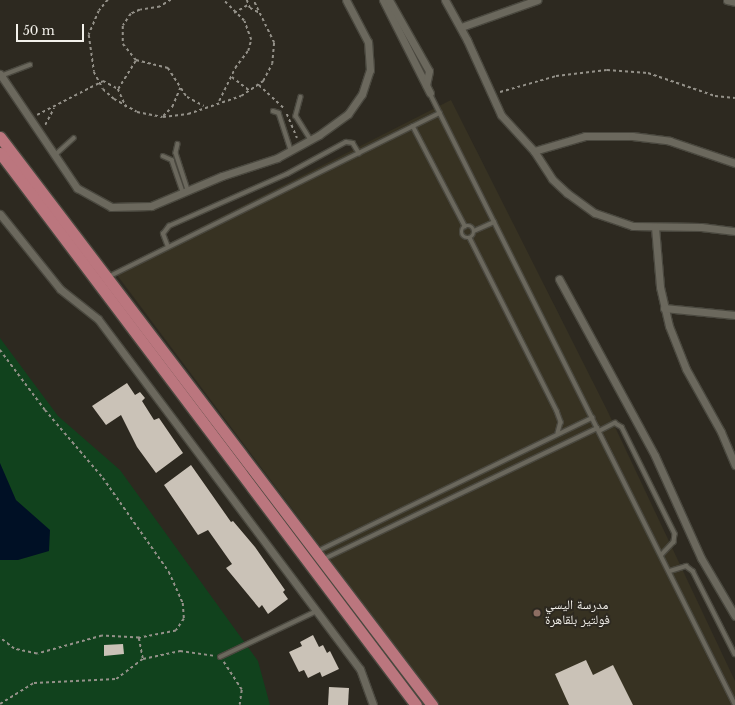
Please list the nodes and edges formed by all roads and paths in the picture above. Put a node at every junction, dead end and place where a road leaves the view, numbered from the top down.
1 (108, 0) edge
2 (164, 0) edge
3 (171, 0) edge
4 (223, 0) edge
5 (247, 0) edge
6 (253, 0) edge
7 (346, 0) edge
8 (383, 0) edge
9 (389, 0) edge
10 (445, 0) edge
11 (538, 0) edge
12 (727, 0) edge
13 (735, 2) edge
14 (166, 4) junction
15 (248, 5) junction
16 (234, 13) junction
17 (260, 13) junction
18 (461, 28) junction
19 (136, 60) junction
20 (30, 65) dead end
21 (0, 75) edge
22 (232, 77) junction
23 (98, 82) junction
24 (426, 85) junction
25 (180, 88) junction
26 (118, 89) junction
27 (250, 91) junction
28 (430, 93) joint
29 (492, 95) junction
30 (301, 97) dead end
31 (735, 98) edge
32 (218, 101) junction
33 (205, 106) junction
34 (126, 107) junction
35 (54, 108) junction
36 (273, 111) dead end
37 (440, 113) junction
38 (163, 117) junction
39 (30, 119) junction
40 (413, 126) junction
41 (38, 131) junction
42 (0, 136) edge
43 (74, 138) dead end
44 (311, 140) junction
45 (178, 144) dead end
46 (291, 150) junction
47 (534, 151) junction
48 (0, 153) edge
49 (359, 153) junction
50 (54, 156) junction
51 (163, 156) dead end
52 (735, 163) edge
53 (186, 192) junction
54 (0, 214) edge
55 (494, 222) junction
56 (464, 226) junction
57 (655, 227) junction
58 (474, 231) junction
59 (735, 231) edge
60 (470, 238) junction
61 (168, 247) junction
62 (107, 278) junction
63 (559, 279) dead end
64 (664, 308) junction
65 (735, 315) edge
66 (0, 350) edge
67 (592, 418) junction
68 (598, 429) junction
69 (558, 433) junction
70 (735, 465) edge
71 (320, 555) junction
72 (662, 555) junction
73 (670, 571) junction
74 (317, 611) junction
75 (735, 616) edge
76 (0, 638) edge
77 (139, 638) junction
78 (735, 654) edge
79 (220, 657) junction
80 (143, 659) junction
81 (0, 704) edge
82 (735, 704) edge
83 (240, 705) edge
84 (373, 705) edge
85 (416, 705) edge
86 (432, 705) edge

1 - 23 path
2 - 14 path
3 - 14 path
4 - 16 path
5 - 15 path
6 - 17 path
7 - 44 street
8 - 24 street
9 - 24 street
10 - 18 street
11 - 18 street
12 - 13 street
14 - 19 path
15 - 16 path
15 - 17 path
16 - 22 path
17 - 27 path
18 - 29 street
19 - 25 path
19 - 26 path
20 - 21 lane
21 - 39 street
22 - 27 path
22 - 32 path
23 - 26 path
23 - 34 path
23 - 35 path
24 - 28 street
25 - 33 path
25 - 38 path
26 - 34 path
27 - 32 path
28 - 37 lane
29 - 31 path
29 - 47 street
30 - 44 lane
32 - 33 path
33 - 38 path
34 - 38 path
35 - 39 path
35 - 41 path
36 - 46 lane
37 - 40 lane
37 - 55 lane
39 - 41 street
40 - 49 lane
40 - 56 lane
41 - 50 street
42 - 62 main road
43 - 50 lane
44 - 46 street
45 - 53 lane
46 - 53 street
47 - 52 street
47 - 57 street
48 - 85 main road
49 - 61 lane
49 - 61 lane
50 - 53 street
51 - 53 lane
54 - 74 street
55 - 58 lane
55 - 67 lane
56 - 58 lane
56 - 60 lane
57 - 59 street
57 - 64 street
58 - 60 lane
60 - 69 lane
61 - 62 lane
62 - 71 main road
63 - 75 street
64 - 65 street
64 - 70 street
66 - 77 path
67 - 68 lane
67 - 69 lane
68 - 71 lane
68 - 72 lane
68 - 72 lane
69 - 71 lane
71 - 86 main road
72 - 73 lane
73 - 78 lane
73 - 82 lane
74 - 79 lane
74 - 84 street
76 - 77 path
77 - 80 path
79 - 80 path
79 - 83 path
80 - 81 path

